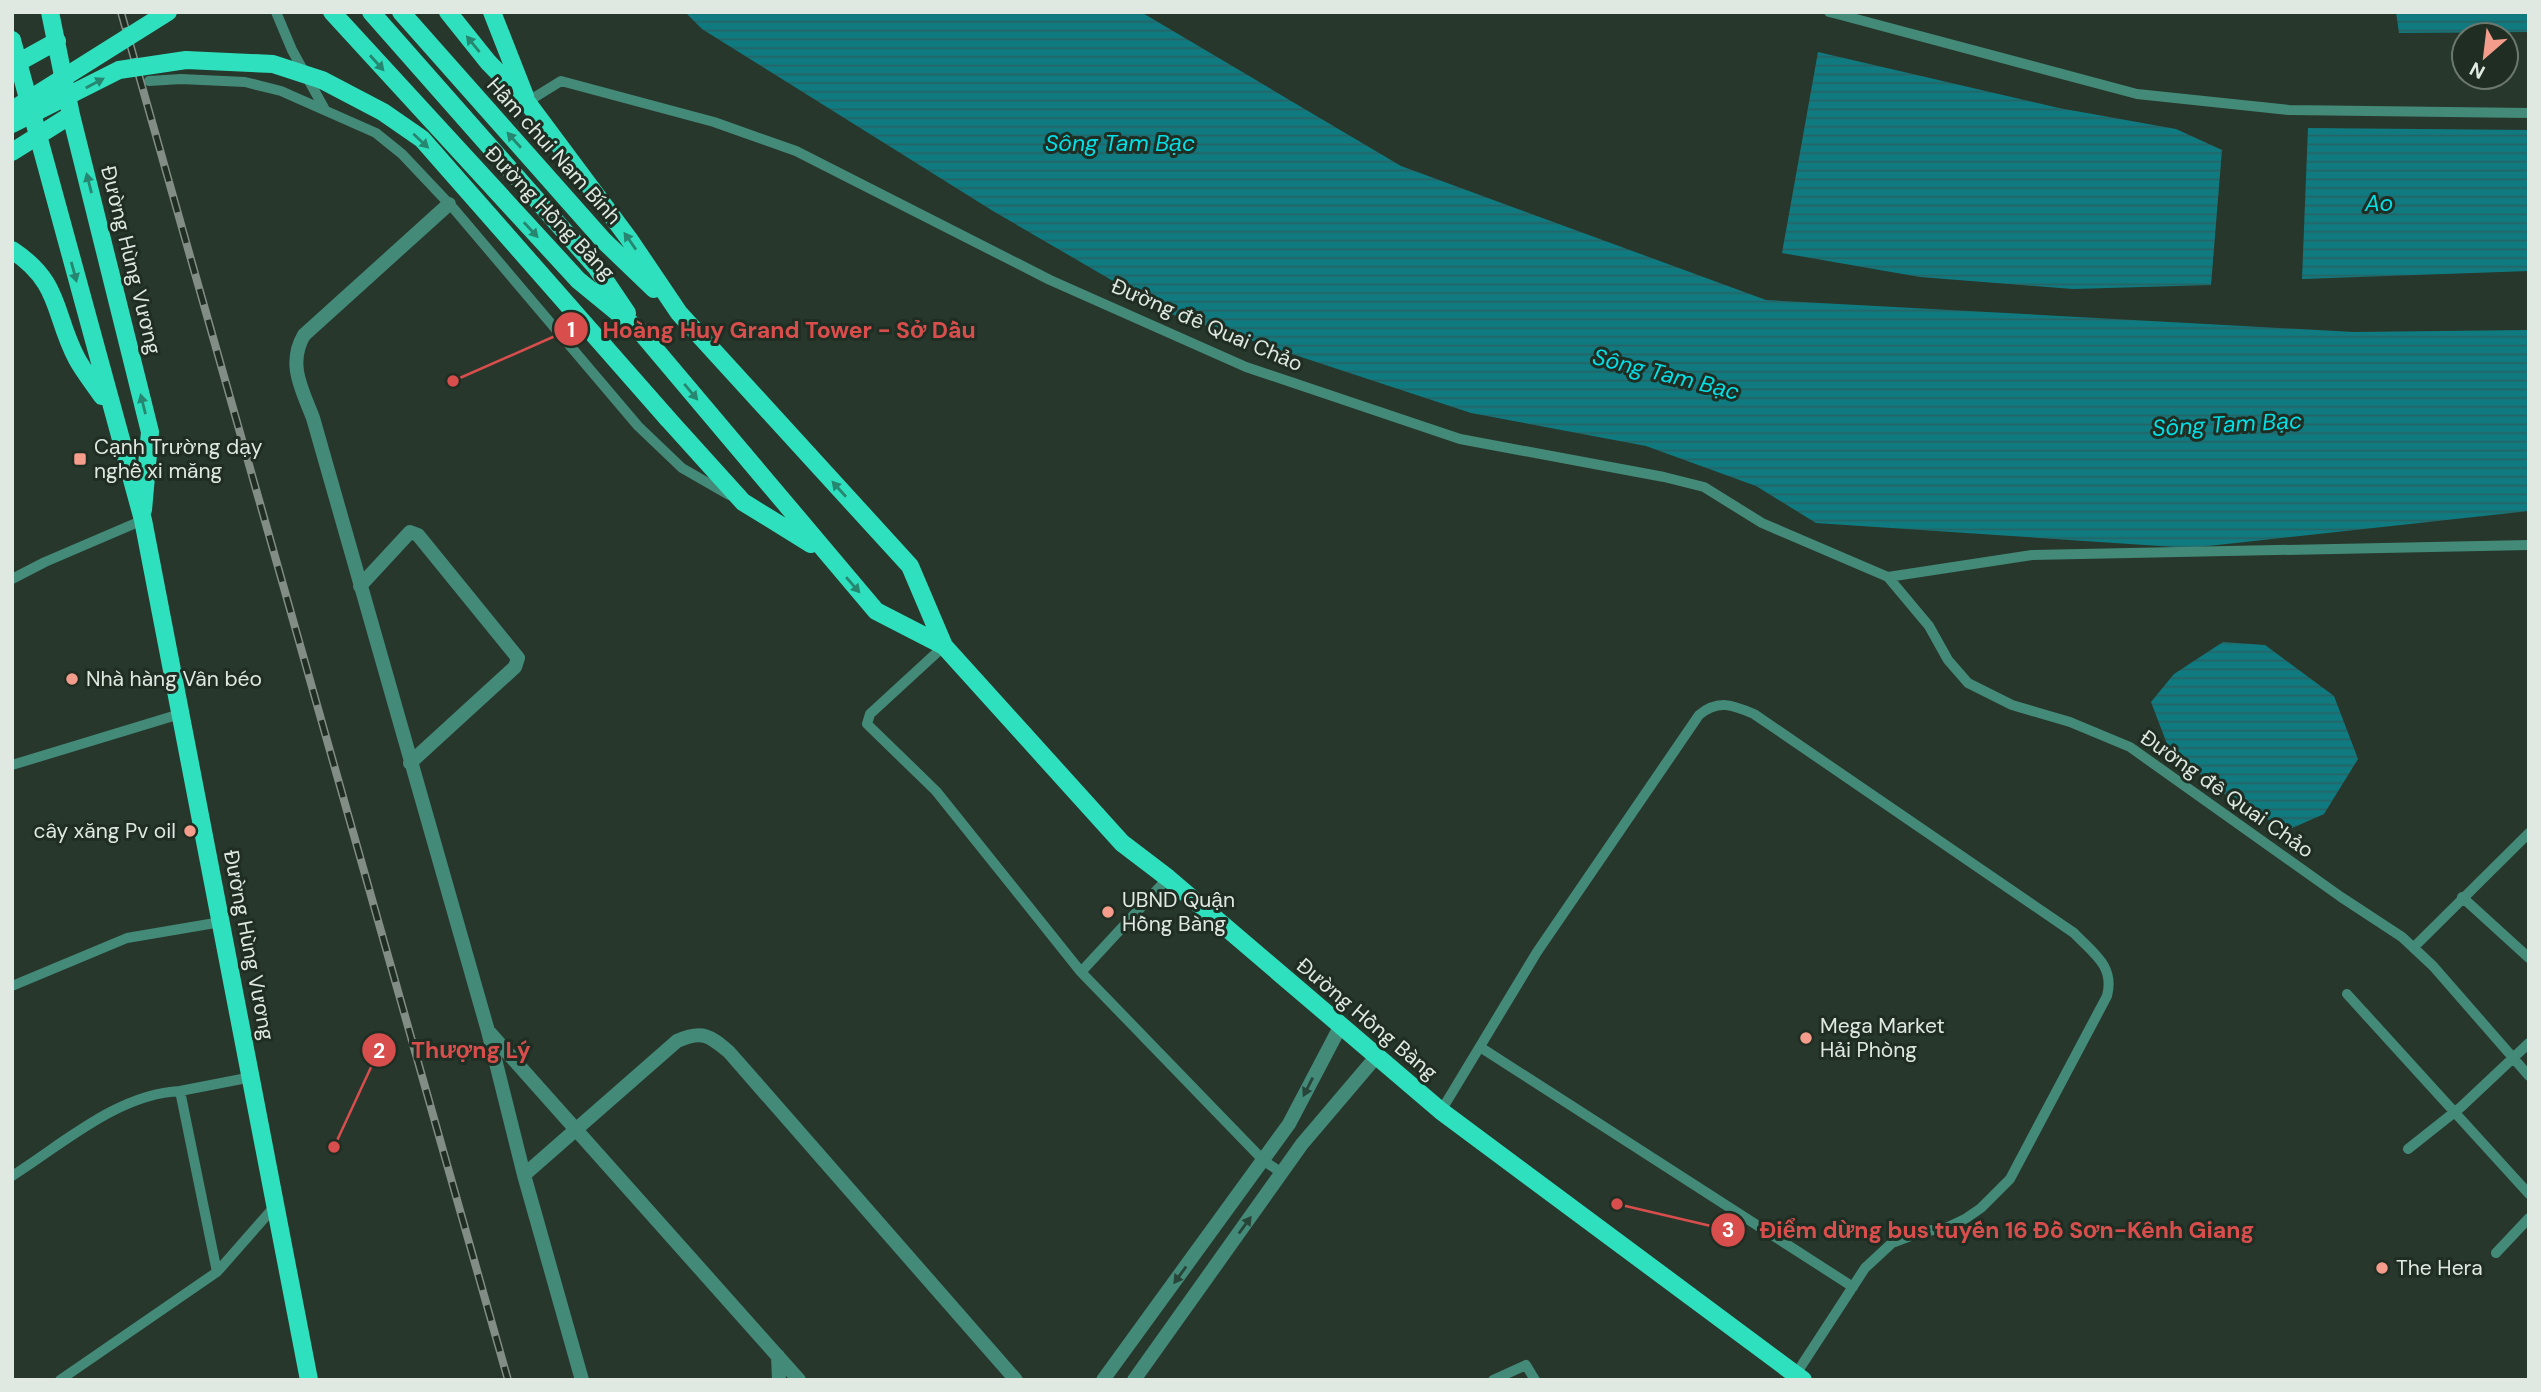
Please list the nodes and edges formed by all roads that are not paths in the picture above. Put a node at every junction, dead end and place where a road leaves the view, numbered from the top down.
1 (50, 12) edge
2 (168, 12) edge
3 (276, 12) edge
4 (332, 12) edge
5 (371, 12) edge
6 (401, 12) edge
7 (447, 12) edge
8 (492, 12) edge
9 (1837, 13) edge
10 (12, 40) edge
11 (57, 41) junction
12 (15, 64) edge
13 (149, 81) dead end
14 (527, 102) junction
15 (324, 108) junction
16 (12, 110) edge
17 (2529, 113) edge
18 (71, 115) junction
19 (12, 124) edge
20 (38, 138) junction
21 (12, 152) edge
22 (449, 204) junction
23 (12, 250) edge
24 (679, 313) junction
25 (639, 330) junction
26 (111, 410) junction
27 (743, 502) junction
28 (142, 520) junction
29 (2529, 545) edge
30 (824, 551) junction
31 (1888, 577) junction
32 (12, 579) edge
33 (360, 586) junction
34 (944, 646) junction
35 (180, 714) junction
36 (410, 763) junction
37 (12, 765) edge
38 (2527, 840) edge
39 (1168, 878) junction
40 (2462, 897) junction
41 (221, 922) junction
42 (2415, 946) junction
43 (2529, 958) edge
44 (1081, 972) junction
45 (12, 986) edge
46 (2347, 994) dead end
47 (1340, 1027) junction
48 (488, 1031) junction
49 (2529, 1043) edge
50 (1480, 1047) junction
51 (1376, 1057) junction
52 (2511, 1057) junction
53 (2529, 1076) edge
54 (252, 1077) junction
55 (180, 1091) junction
56 (1441, 1111) junction
57 (2454, 1113) junction
58 (576, 1129) junction
59 (2409, 1149) dead end
60 (1264, 1161) junction
61 (1282, 1173) junction
62 (524, 1175) junction
63 (12, 1176) edge
64 (2529, 1194) edge
65 (275, 1206) junction
66 (2529, 1218) edge
67 (2496, 1253) dead end
68 (217, 1272) junction
69 (1853, 1287) junction
70 (778, 1356) junction
71 (1799, 1377) edge
72 (60, 1380) edge
73 (309, 1380) edge
74 (582, 1380) edge
75 (779, 1380) edge
76 (799, 1380) edge
77 (1016, 1380) edge
78 (1103, 1380) edge
79 (1134, 1380) edge
80 (1493, 1380) edge
81 (1535, 1380) edge

1 - 11 main road, Đường Hùng Vương
2 - 16 main road, bridge
3 - 15 lane
4 -> 25 main road, Đường Hồng Bàng
5 - 25 main road
24 -> 6 main road, Hầm chui Nam Bính
14 -> 7 main road, Đường Hồng Bàng
8 - 14 main road
9 - 17 lane
10 - 12 main road, Đường Hùng Vương
11 - 12 main road
11 - 18 main road, Đường Hùng Vương
12 - 20 main road, Đường Hùng Vương
13 - 15 lane
24 -> 14 main road, Đường Hồng Bàng
14 - 31 lane, Đường đê Quai Chảo
15 - 22 lane
18 - 20 main road
28 -> 18 main road, Đường Hùng Vương
19 -> 27 main road, bridge
20 - 21 main road
20 -> 26 main road, Đường Hùng Vương
22 - 27 lane
22 - 33 street
23 - 26 main road
34 -> 24 main road, Đường Hồng Bàng
25 -> 30 main road, Đường Hồng Bàng
26 - 28 main road, Đường Hùng Vương
27 - 30 main road
28 - 32 lane
28 - 35 main road, Đường Hùng Vương
29 - 31 lane
30 -> 34 main road, Đường Hồng Bàng
31 - 42 lane, Đường đê Quai Chảo
33 - 36 street
33 - 36 street
34 - 39 main road, Đường Hồng Bàng
34 - 44 lane
35 - 37 lane
35 - 41 main road, Đường Hùng Vương
36 - 48 street
38 - 40 lane
39 - 44 lane
39 - 47 main road, Đường Hồng Bàng
40 - 42 lane
40 - 43 lane
41 - 45 lane
41 - 54 main road, Đường Hùng Vương
42 - 52 lane, Đường đê Quai Chảo
44 - 60 lane
46 - 57 lane
47 - 51 main road, Đường Hồng Bàng
47 -> 60 street
48 - 58 street
48 - 62 street
49 - 52 lane
50 - 56 lane
50 - 69 lane
50 - 69 lane
51 - 56 main road, Đường Hồng Bàng
51 - 61 street
52 - 53 lane, Đường đê Quai Chảo
52 - 57 lane
54 - 55 lane
54 - 65 main road, Đường Hùng Vương
55 - 63 lane
55 - 68 lane
56 - 71 main road, Đường Hồng Bàng
57 - 59 lane
57 - 64 lane
58 - 62 street
58 - 70 street
58 - 77 street
60 - 61 lane
60 -> 78 street
79 -> 61 street
62 - 74 street
65 - 68 lane
65 - 73 main road, Đường Hùng Vương
66 - 67 lane
68 - 72 lane
69 - 71 lane
70 - 75 street
70 - 76 street
80 - 81 lane

